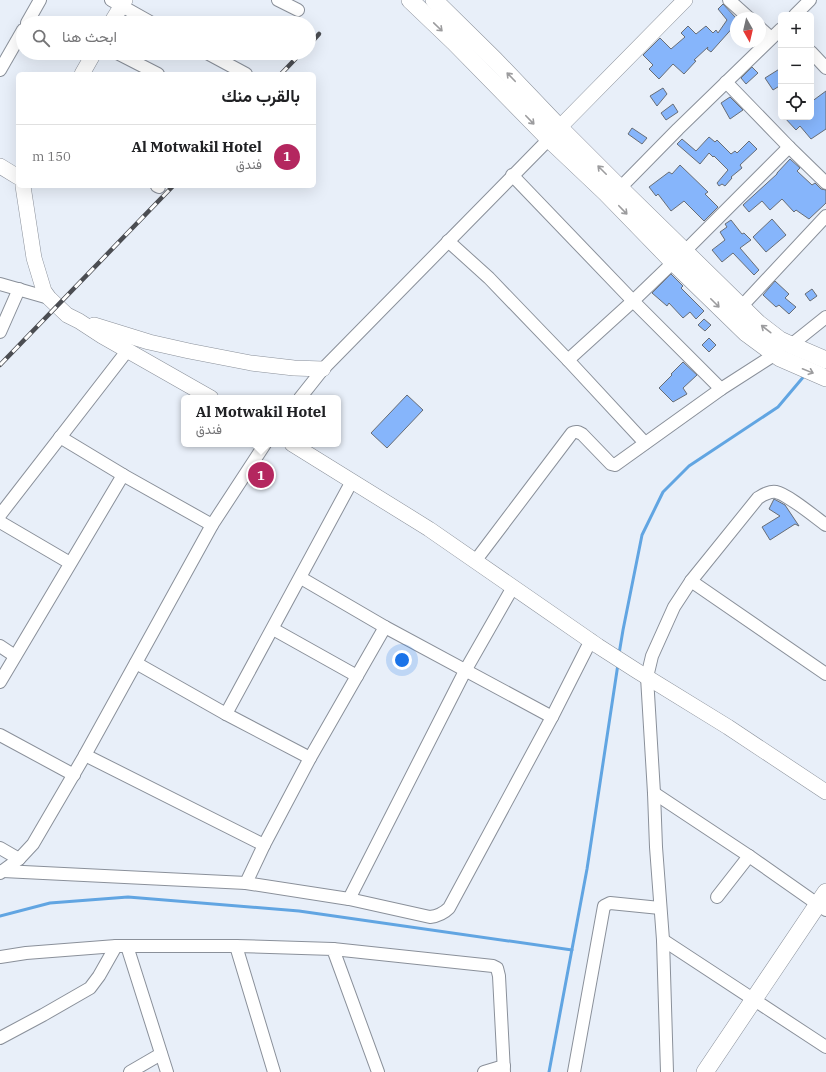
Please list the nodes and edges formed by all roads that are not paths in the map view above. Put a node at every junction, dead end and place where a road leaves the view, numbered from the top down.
1 (40, 0) edge
2 (278, 0) edge
3 (410, 0) edge
4 (434, 0) edge
5 (685, 0) edge
6 (729, 0) edge
7 (810, 0) edge
8 (119, 2) edge
9 (298, 10) dead end
10 (742, 12) edge
11 (798, 12) edge
12 (31, 16) edge
13 (114, 16) edge
14 (141, 16) edge
15 (778, 32) edge
16 (766, 33) edge
17 (771, 38) junction
18 (16, 42) edge
19 (814, 55) edge
20 (90, 60) edge
21 (131, 60) edge
22 (220, 60) edge
23 (826, 68) edge
24 (0, 70) edge
25 (83, 72) edge
26 (154, 72) edge
27 (242, 72) edge
28 (726, 82) junction
29 (554, 133) junction
30 (789, 147) junction
31 (0, 166) edge
32 (512, 175) junction
33 (16, 176) edge
34 (826, 183) edge
35 (23, 188) edge
36 (620, 188) junction
37 (826, 216) edge
38 (448, 241) junction
39 (679, 256) junction
40 (0, 284) edge
41 (19, 289) junction
42 (49, 298) junction
43 (633, 301) junction
44 (741, 307) junction
45 (826, 317) edge
46 (79, 321) junction
47 (0, 332) edge
48 (790, 345) junction
49 (127, 351) junction
50 (774, 354) junction
51 (819, 357) edge
52 (568, 360) junction
53 (323, 369) junction
54 (826, 378) edge
55 (721, 389) junction
56 (206, 395) edge
57 (302, 395) edge
58 (60, 437) junction
59 (645, 443) junction
60 (263, 447) edge
61 (297, 447) edge
62 (123, 475) junction
63 (352, 481) junction
64 (0, 516) edge
65 (0, 522) edge
66 (212, 525) junction
67 (826, 525) edge
68 (476, 560) junction
69 (70, 564) junction
70 (301, 578) junction
71 (691, 581) junction
72 (513, 587) junction
73 (385, 627) junction
74 (273, 629) junction
75 (595, 643) junction
76 (0, 646) edge
77 (16, 656) junction
78 (136, 663) junction
79 (465, 671) junction
80 (642, 674) junction
81 (826, 674) edge
82 (357, 676) junction
83 (0, 682) edge
84 (226, 714) junction
85 (552, 717) junction
86 (0, 735) edge
87 (85, 755) junction
88 (310, 758) junction
89 (74, 775) junction
90 (826, 792) edge
91 (654, 793) junction
92 (264, 845) junction
93 (0, 848) edge
94 (749, 856) junction
95 (19, 860) junction
96 (2, 872) edge
97 (246, 883) junction
98 (717, 897) dead end
99 (349, 899) junction
100 (823, 902) edge
101 (660, 908) junction
102 (663, 940) junction
103 (122, 946) junction
104 (236, 946) junction
105 (333, 949) junction
106 (0, 957) edge
107 (754, 1000) junction
108 (0, 1038) edge
109 (826, 1047) edge
110 (161, 1054) junction
111 (504, 1069) edge
112 (130, 1072) edge
113 (167, 1072) edge
114 (274, 1072) edge
115 (378, 1072) edge
116 (484, 1072) edge
117 (574, 1072) edge
118 (667, 1072) edge
119 (705, 1072) edge

1 - 12 street
2 - 9 street
3 -> 29 main road
29 -> 4 main road
5 - 29 street
6 - 10 street
7 - 11 street
8 - 13 street
8 - 14 street
15 - 17 street
16 - 17 street
17 - 28 street
18 - 24 street
19 - 23 street
20 - 25 street
21 - 26 street
22 - 27 street
28 - 30 street
28 - 36 street
29 - 32 street
36 -> 29 main road
29 -> 39 main road
30 - 34 street
30 - 39 street
31 - 33 street
32 - 38 street
32 - 43 street
35 - 42 street
36 - 39 main road
37 - 44 street
38 - 52 street
38 - 53 street
39 - 43 street
39 - 44 main road
39 -> 50 main road
40 - 41 street
41 - 42 street
41 - 47 street
42 - 46 street
43 - 52 street
43 - 55 street
48 -> 44 main road
45 - 48 street
46 - 49 street
46 - 53 street
48 - 51 main road
49 - 56 street
49 - 58 street
50 -> 54 main road
50 - 55 street
52 - 59 street
53 - 57 street
55 - 59 street
58 - 62 street
58 - 64 street
59 - 68 street
60 - 66 street
61 - 63 street
62 - 66 street
62 - 69 street
63 - 68 street
63 - 70 street
65 - 69 street
66 - 78 street
67 - 71 street
68 - 72 street
69 - 77 street
70 - 73 street
70 - 74 street
71 - 80 street
71 - 81 street
72 - 75 street
72 - 79 street
73 - 79 street
73 - 82 street
74 - 82 street
74 - 84 street
75 - 80 street
75 - 85 street
76 - 77 street
77 - 83 street
78 - 84 street
78 - 87 street
79 - 85 street
79 - 99 street
80 - 90 street
80 - 91 street
82 - 88 street
84 - 88 street
85 - 99 street
86 - 89 street
87 - 89 street
87 - 92 street
88 - 92 street
89 - 95 street
91 - 94 street
91 - 101 street
92 - 97 street
93 - 95 street
94 - 98 street
94 - 100 street
95 - 96 street
96 - 97 street
97 - 99 street
100 - 107 main road
101 - 102 street
101 - 117 street
102 - 107 street
102 - 118 street
103 - 104 street
103 - 106 street
103 - 108 street
103 - 110 street
104 - 105 street
104 - 114 street
105 - 111 street
105 - 115 street
107 - 109 street
107 - 119 main road
110 - 112 street
110 - 113 street
111 - 116 street

